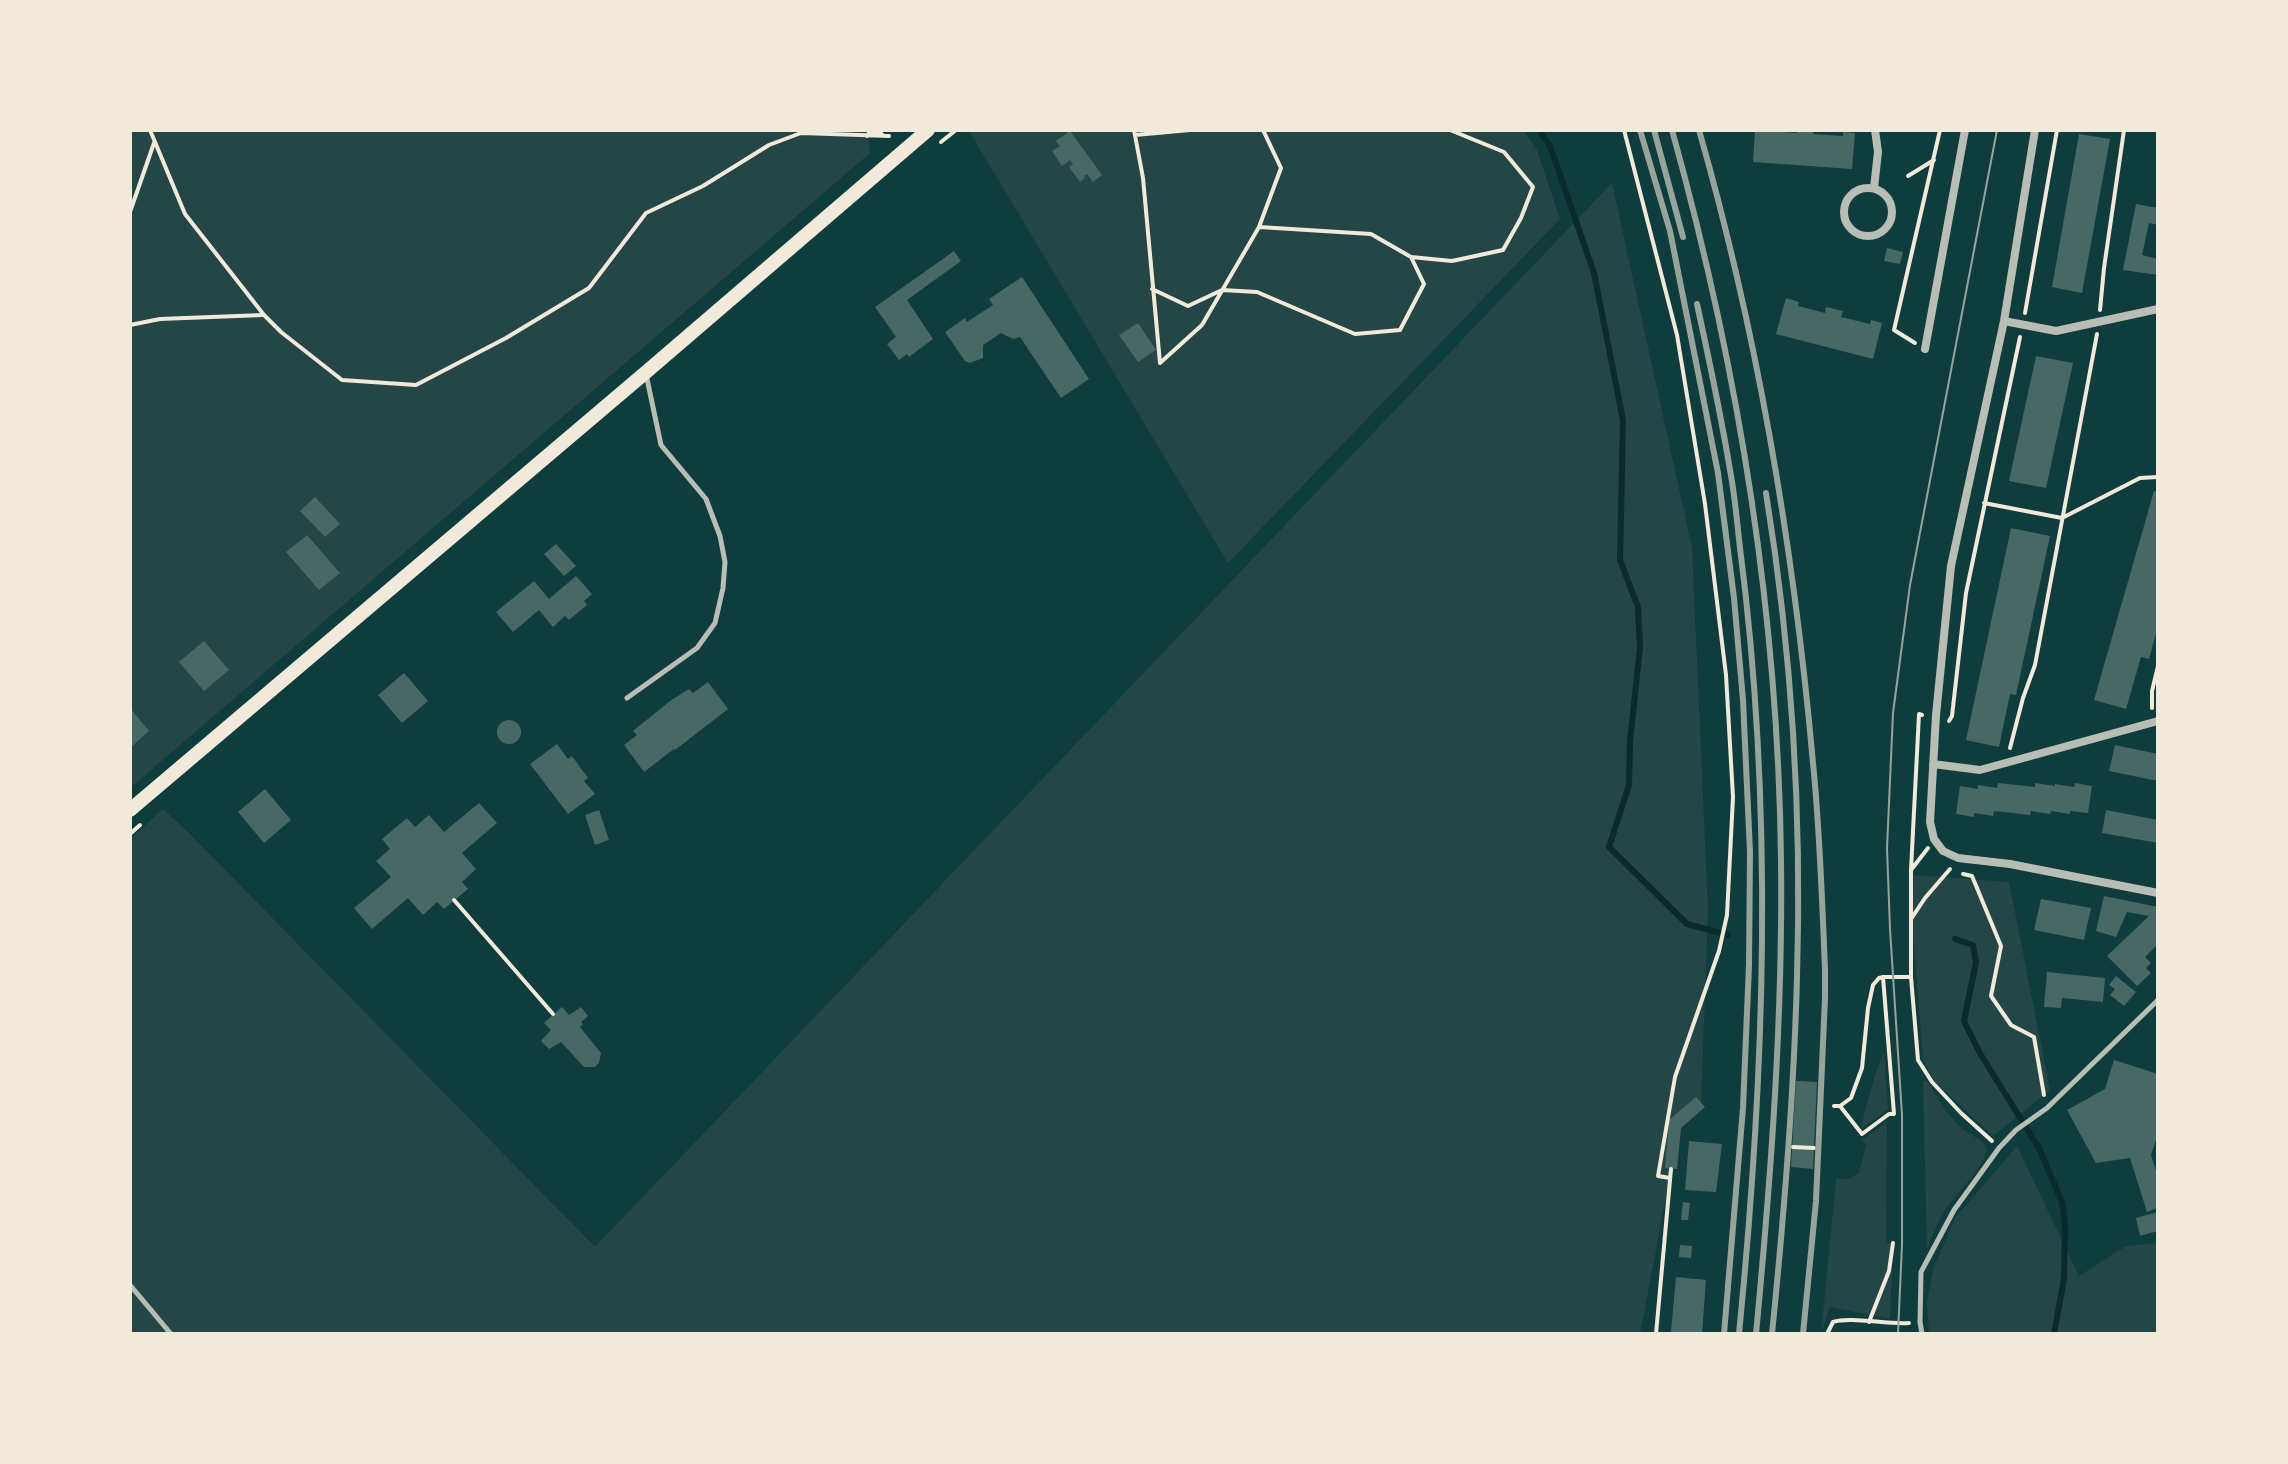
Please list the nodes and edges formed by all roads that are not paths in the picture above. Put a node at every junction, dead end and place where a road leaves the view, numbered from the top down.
1 (928, 130) edge
2 (1875, 130) edge
3 (1965, 130) edge
4 (2035, 130) edge
5 (1874, 188) junction
6 (2158, 309) edge
7 (2004, 321) junction
8 (1925, 349) road end
9 (645, 373) junction
10 (627, 698) dead end
11 (2155, 722) edge
12 (1933, 764) junction
13 (130, 810) edge
14 (2158, 893) edge
15 (2158, 1000) edge
16 (130, 1285) edge
17 (171, 1334) edge
18 (1922, 1334) edge

1 - 9 main road
2 - 5 street
3 - 8 street
4 - 7 street
5 - 5 street
6 - 7 street
7 - 12 street
9 - 10 lane
9 - 13 main road
11 - 12 street
12 - 14 street
15 - 18 lane
16 - 17 lane

